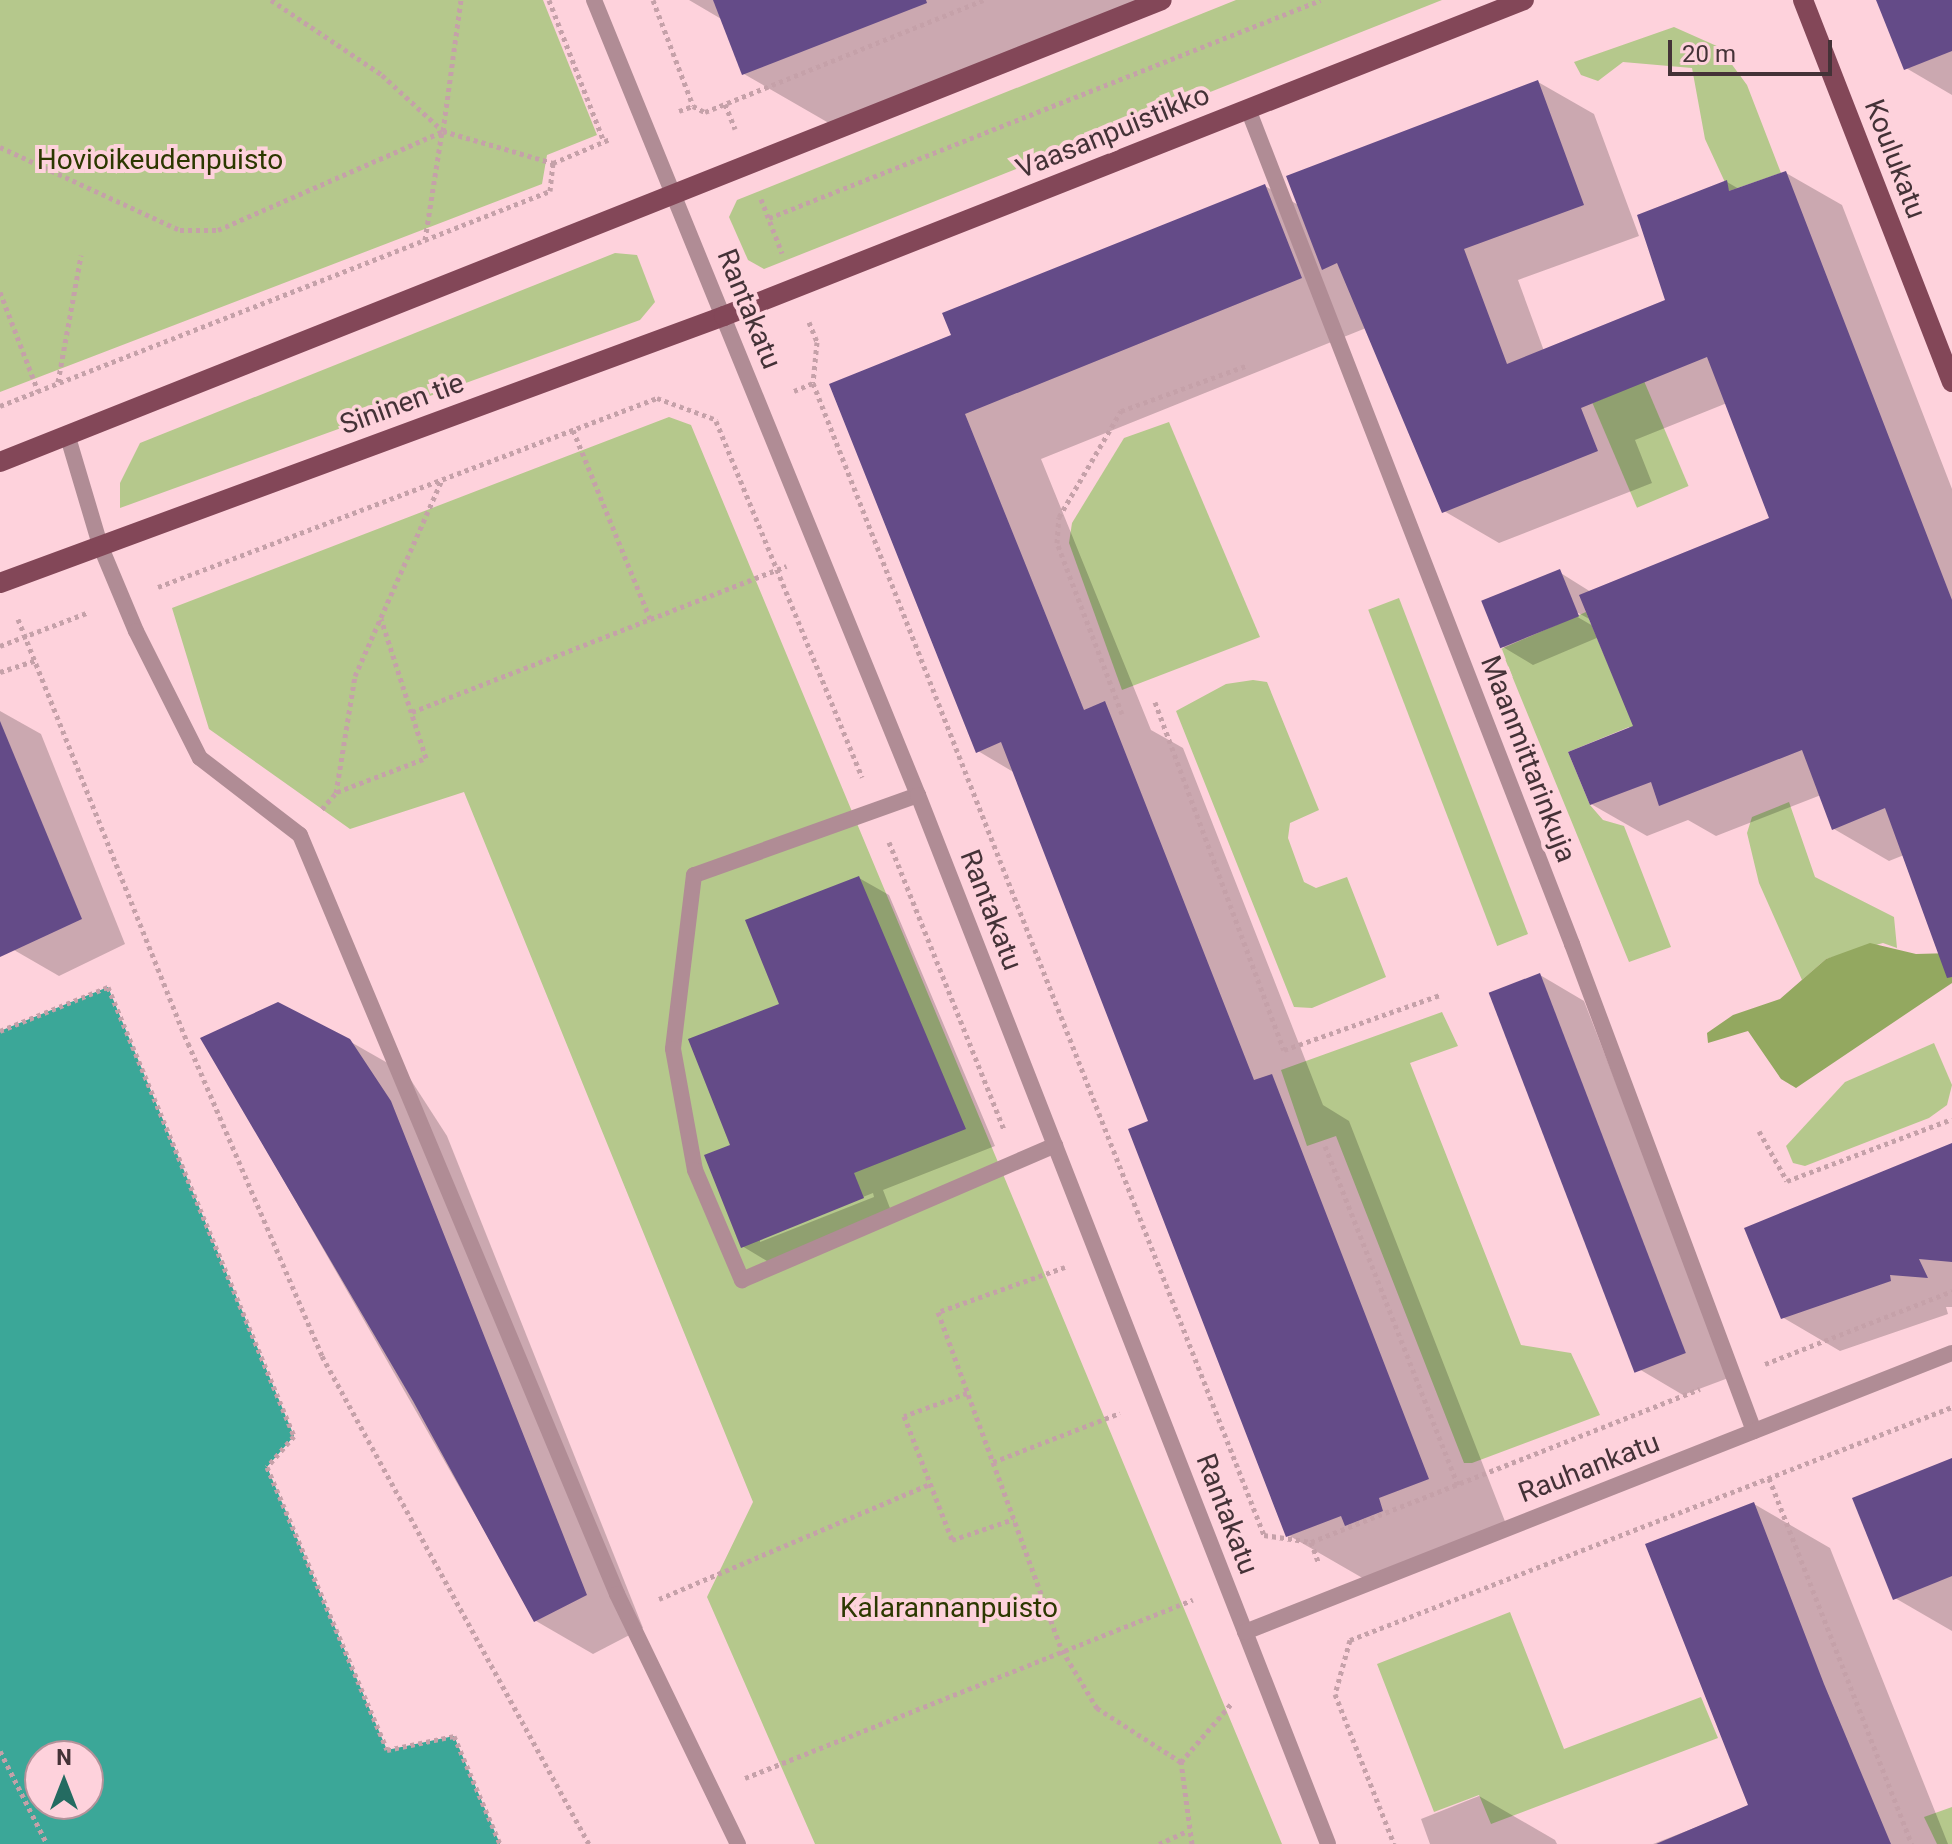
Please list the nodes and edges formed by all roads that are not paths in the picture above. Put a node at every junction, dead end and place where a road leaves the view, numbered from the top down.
1 (594, 0) edge
2 (1162, 0) edge
3 (1524, 0) edge
4 (1803, 0) edge
5 (1248, 109) junction
6 (672, 191) junction
7 (724, 316) junction
8 (1952, 382) edge
9 (67, 434) junction
10 (0, 462) edge
11 (100, 545) junction
12 (0, 583) edge
13 (918, 795) junction
14 (1055, 1145) junction
15 (1952, 1353) edge
16 (1754, 1431) junction
17 (1245, 1632) junction
18 (738, 1844) edge
19 (1328, 1844) edge

1 - 6 street, Rantakatu
2 - 6 main road
3 - 5 main road, Vaasanpuistikko
4 - 8 main road, Koulukatu
5 - 7 main road, Vaasanpuistikko
5 - 16 street, Maanmittarinkuja
6 - 7 street, Rantakatu
6 - 9 main road
7 - 11 main road, Sininen tie
7 - 13 street, Rantakatu
9 - 10 main road
9 - 11 street
11 - 12 main road, Sininen tie
11 - 18 street
13 - 14 street, Rantakatu
13 - 14 street
14 - 17 street, Rantakatu
15 - 16 street, Rauhankatu
16 - 17 street, Rauhankatu
17 - 19 street, Rantakatu

